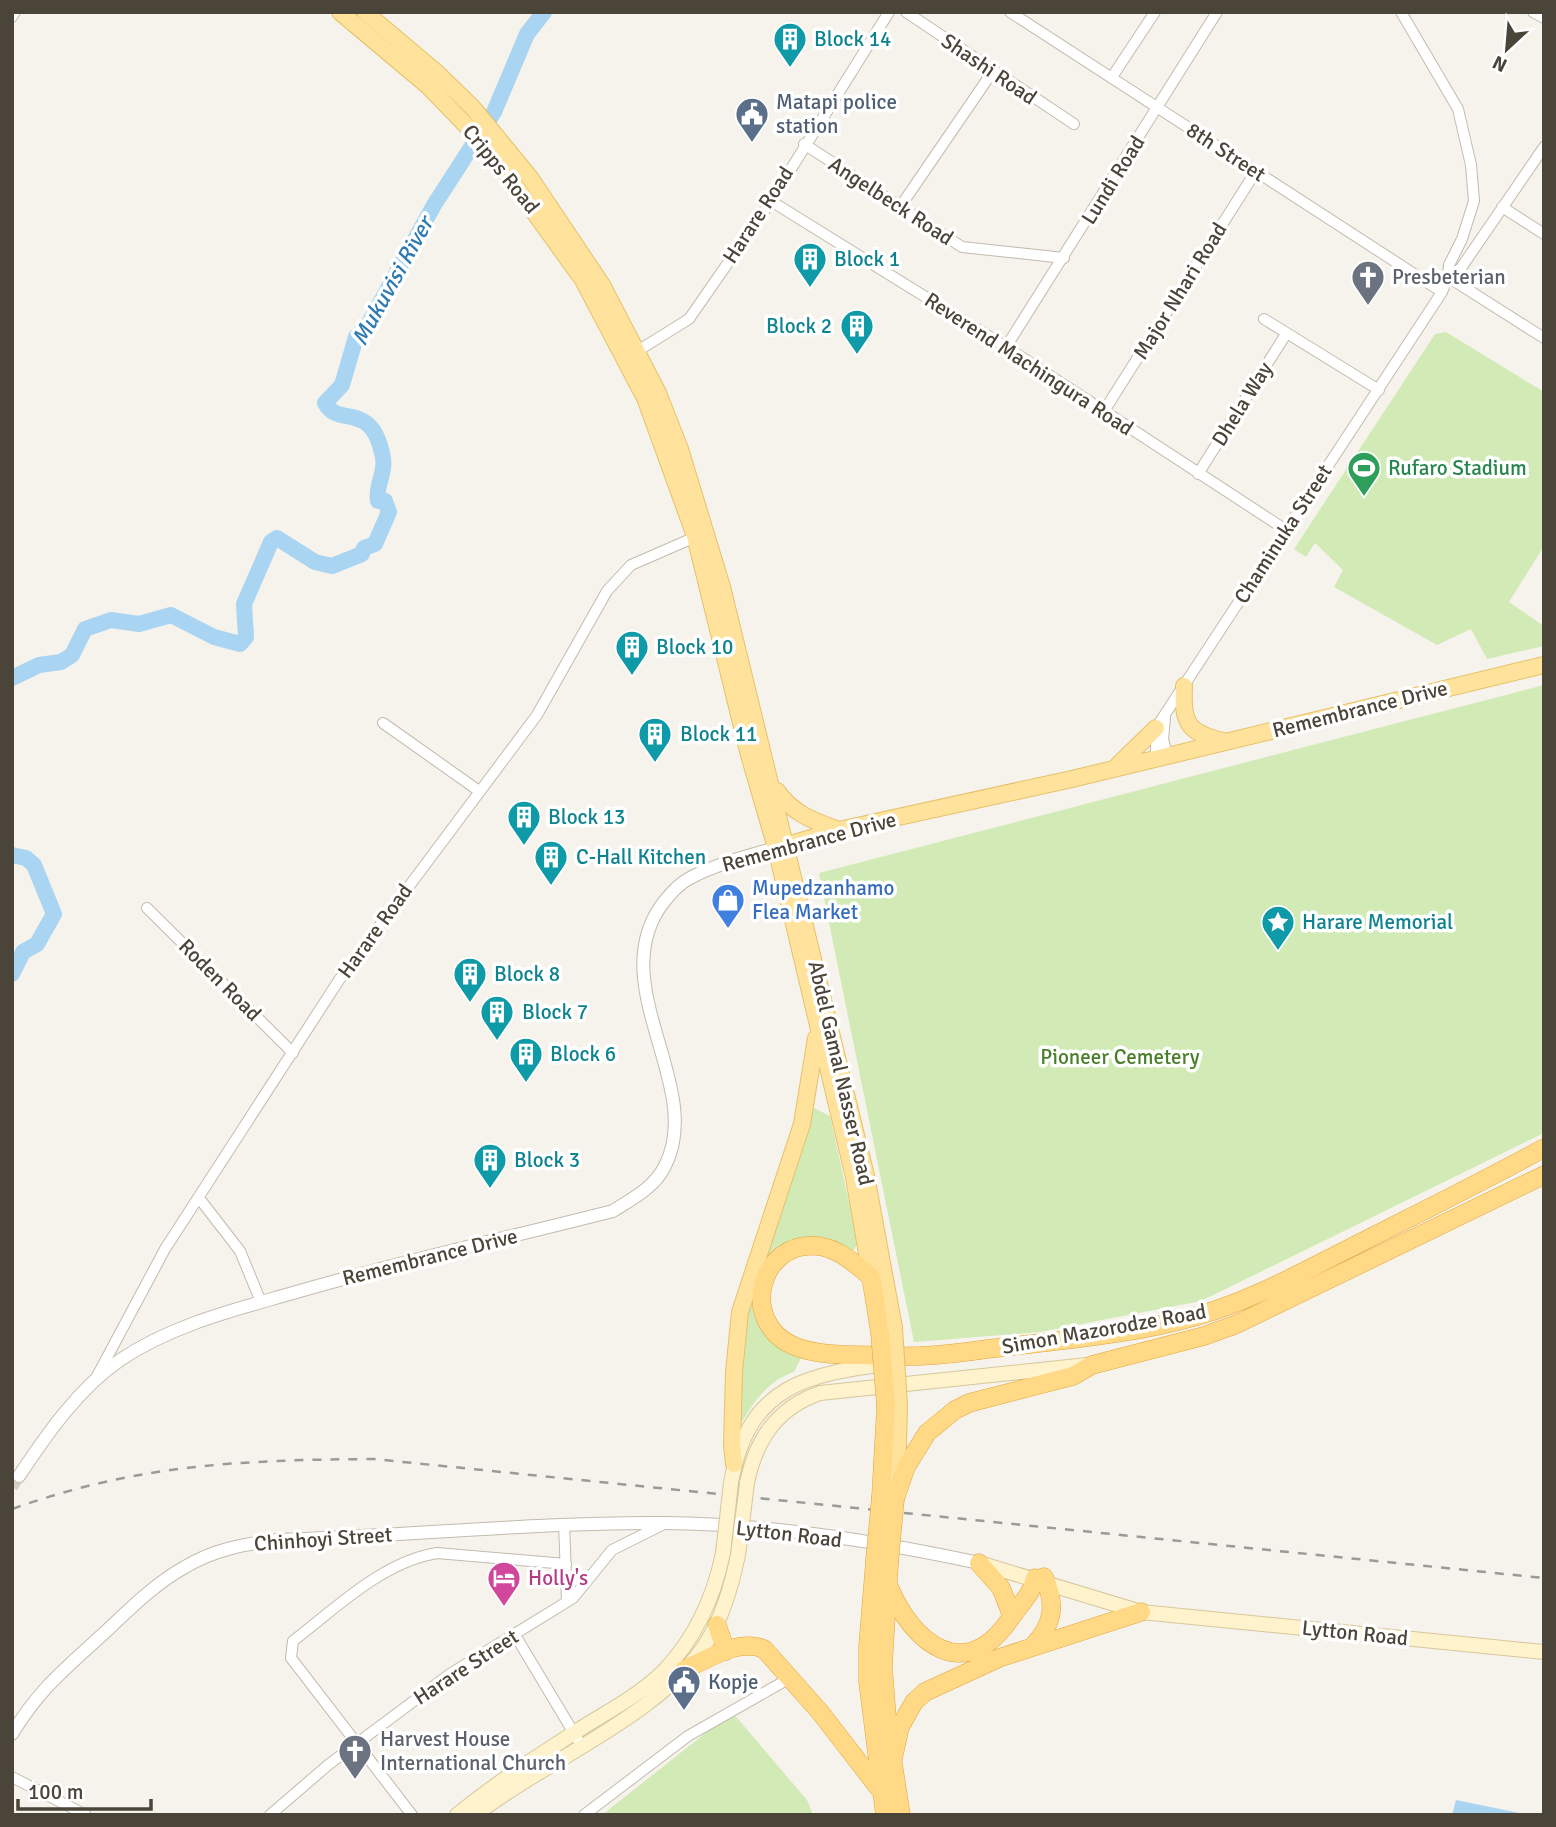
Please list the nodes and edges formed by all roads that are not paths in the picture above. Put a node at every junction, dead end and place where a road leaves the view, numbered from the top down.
1 (15, 12) edge
2 (340, 12) edge
3 (365, 12) edge
4 (889, 12) edge
5 (906, 12) edge
6 (1010, 12) edge
7 (1155, 12) edge
8 (1217, 12) edge
9 (1401, 12) edge
10 (1532, 12) edge
11 (12, 17) edge
12 (1544, 19) edge
13 (993, 72) junction
14 (1112, 78) junction
15 (1158, 108) junction
16 (1074, 124) dead end
17 (492, 142) junction
18 (804, 144) junction
19 (1544, 147) edge
20 (1256, 171) junction
21 (771, 201) junction
22 (900, 207) junction
23 (1502, 207) junction
24 (1544, 234) edge
25 (1064, 258) junction
26 (1448, 277) junction
27 (1442, 292) junction
28 (1264, 318) dead end
29 (1286, 334) junction
30 (1544, 338) edge
31 (1006, 347) junction
32 (632, 355) junction
33 (1379, 390) junction
34 (1104, 411) junction
35 (1198, 474) junction
36 (1286, 530) junction
37 (701, 535) junction
38 (1544, 666) edge
39 (1184, 686) junction
40 (1161, 721) junction
41 (383, 723) dead end
42 (1226, 742) junction
43 (1161, 756) junction
44 (1116, 766) junction
45 (771, 784) junction
46 (479, 791) junction
47 (839, 830) junction
48 (782, 846) junction
49 (147, 908) dead end
50 (817, 1027) junction
51 (293, 1053) junction
52 (1544, 1148) edge
53 (1544, 1175) edge
54 (199, 1198) junction
55 (872, 1277) junction
56 (261, 1302) junction
57 (887, 1330) junction
58 (933, 1357) junction
59 (1092, 1365) junction
60 (95, 1381) junction
61 (734, 1464) junction
62 (19, 1476) dead end
63 (891, 1496) junction
64 (666, 1523) junction
65 (564, 1524) junction
66 (882, 1562) junction
67 (979, 1563) junction
68 (566, 1564) junction
69 (1042, 1580) junction
70 (888, 1584) junction
71 (567, 1601) junction
72 (1142, 1612) junction
73 (1167, 1613) junction
74 (1012, 1616) junction
75 (717, 1625) junction
76 (514, 1635) junction
77 (1033, 1646) junction
78 (726, 1651) junction
79 (1544, 1652) edge
80 (685, 1669) junction
81 (790, 1678) junction
82 (12, 1734) edge
83 (577, 1739) junction
84 (356, 1745) junction
85 (892, 1763) junction
86 (12, 1777) edge
87 (881, 1791) junction
88 (86, 1815) edge
89 (270, 1815) edge
90 (412, 1815) edge
91 (457, 1815) edge
92 (475, 1815) edge
93 (584, 1815) edge
94 (884, 1815) edge
95 (901, 1815) edge

1 - 11 street
2 - 17 main road, Cripps Road
3 - 17 main road, Cripps Road
4 - 18 street, Harare Road
5 - 13 street, Shashi Road
6 - 14 street, 8th Street
7 - 14 street
8 - 15 street, Lundi Road
9 - 26 street
10 - 12 street
13 - 16 street, Shashi Road
13 - 22 street
14 - 15 street, 8th Street
15 - 20 street, 8th Street
15 - 25 street, Lundi Road
17 - 32 main road, Cripps Road
18 - 21 street, Harare Road
18 - 22 street, Angelbeck Road
19 - 23 street, Chaminuka Street
20 - 27 street, 8th Street
20 - 34 street, Major Nhari Road
21 - 31 street, Reverend Machingura Road
21 - 32 street, Harare Road
22 - 25 street, Angelbeck Road
23 - 24 street
23 - 26 street, Chaminuka Street
25 - 31 street, Lundi Road
26 - 27 street, Chaminuka Street
26 - 30 street
27 - 33 street, Chaminuka Street
28 - 29 street
29 - 33 street
29 - 35 street, Dhela Way
31 - 34 street, Reverend Machingura Road
32 - 37 main road, Abdel Gamal Nasser Road
33 - 36 street, Chaminuka Street
34 - 35 street, Reverend Machingura Road
35 - 36 street, Reverend Machingura Road
36 - 39 street, Chaminuka Street
37 - 45 main road, Abdel Gamal Nasser Road
37 - 46 street, Harare Road
37 - 48 main road, Abdel Gamal Nasser Road
38 - 42 main road, Remembrance Drive
39 - 40 street, Chaminuka Street
39 - 42 main road
40 - 43 street
40 - 44 main road
41 - 46 street
42 - 43 main road, Remembrance Drive
43 - 44 main road, Remembrance Drive
44 - 47 main road, Remembrance Drive
45 - 47 main road
45 - 48 main road, Abdel Gamal Nasser Road
46 - 51 street, Harare Road
47 - 48 main road, Remembrance Drive
48 - 50 main road, Abdel Gamal Nasser Road
48 - 56 street, Remembrance Drive
48 - 57 main road, Abdel Gamal Nasser Road
49 - 51 street, Roden Road
50 - 55 main road, Abdel Gamal Nasser Road
50 - 61 main road
51 - 54 street, Harare Road
52 - 58 highway, Simon Mazorodze Road
53 - 59 highway, Simon Mazorodze Road
54 - 56 street
54 - 60 street, Harare Road
55 - 57 highway, Abdel Gamal Nasser Road
55 - 58 highway
56 - 60 street, Remembrance Drive
57 - 63 highway, Abdel Gamal Nasser Road, bridge
58 - 61 main road, Simon Mazorodze Road
59 - 63 highway
59 - 75 main road, Simon Mazorodze Road, bridge
60 - 62 street, Remembrance Drive
61 - 83 main road, Simon Mazorodze Road, bridge
63 - 66 highway, Abdel Gamal Nasser Road, bridge
64 - 65 street, Chinhoyi Street
64 - 67 street, Lytton Road
64 - 71 street, Harare Street
65 - 68 street
65 - 82 street, Chinhoyi Street
66 - 70 highway, Abdel Gamal Nasser Road
66 - 87 highway, Abdel Gamal Nasser Road
67 - 69 main road, Lytton Road
67 - 74 highway
68 - 71 street
68 - 84 street
69 - 72 main road, Lytton Road
69 - 73 main road, Lytton Road
69 - 74 highway
69 - 77 highway
70 - 74 highway
70 - 85 highway, Abdel Gamal Nasser Road
71 - 76 street, Harare Street
72 - 73 main road, Lytton Road
72 - 77 highway
73 - 79 main road, Lytton Road
75 - 78 highway
75 - 80 main road, Simon Mazorodze Road
76 - 83 street
76 - 84 street, Harare Street
77 - 85 highway
78 - 80 highway
78 - 81 highway
80 - 83 main road, Simon Mazorodze Road
81 - 87 highway
81 - 93 street
83 - 91 main road
83 - 92 main road
84 - 89 street, Harare Street
84 - 90 street
85 - 95 highway, Abdel Gamal Nasser Road
86 - 88 street
87 - 94 highway, Abdel Gamal Nasser Road

